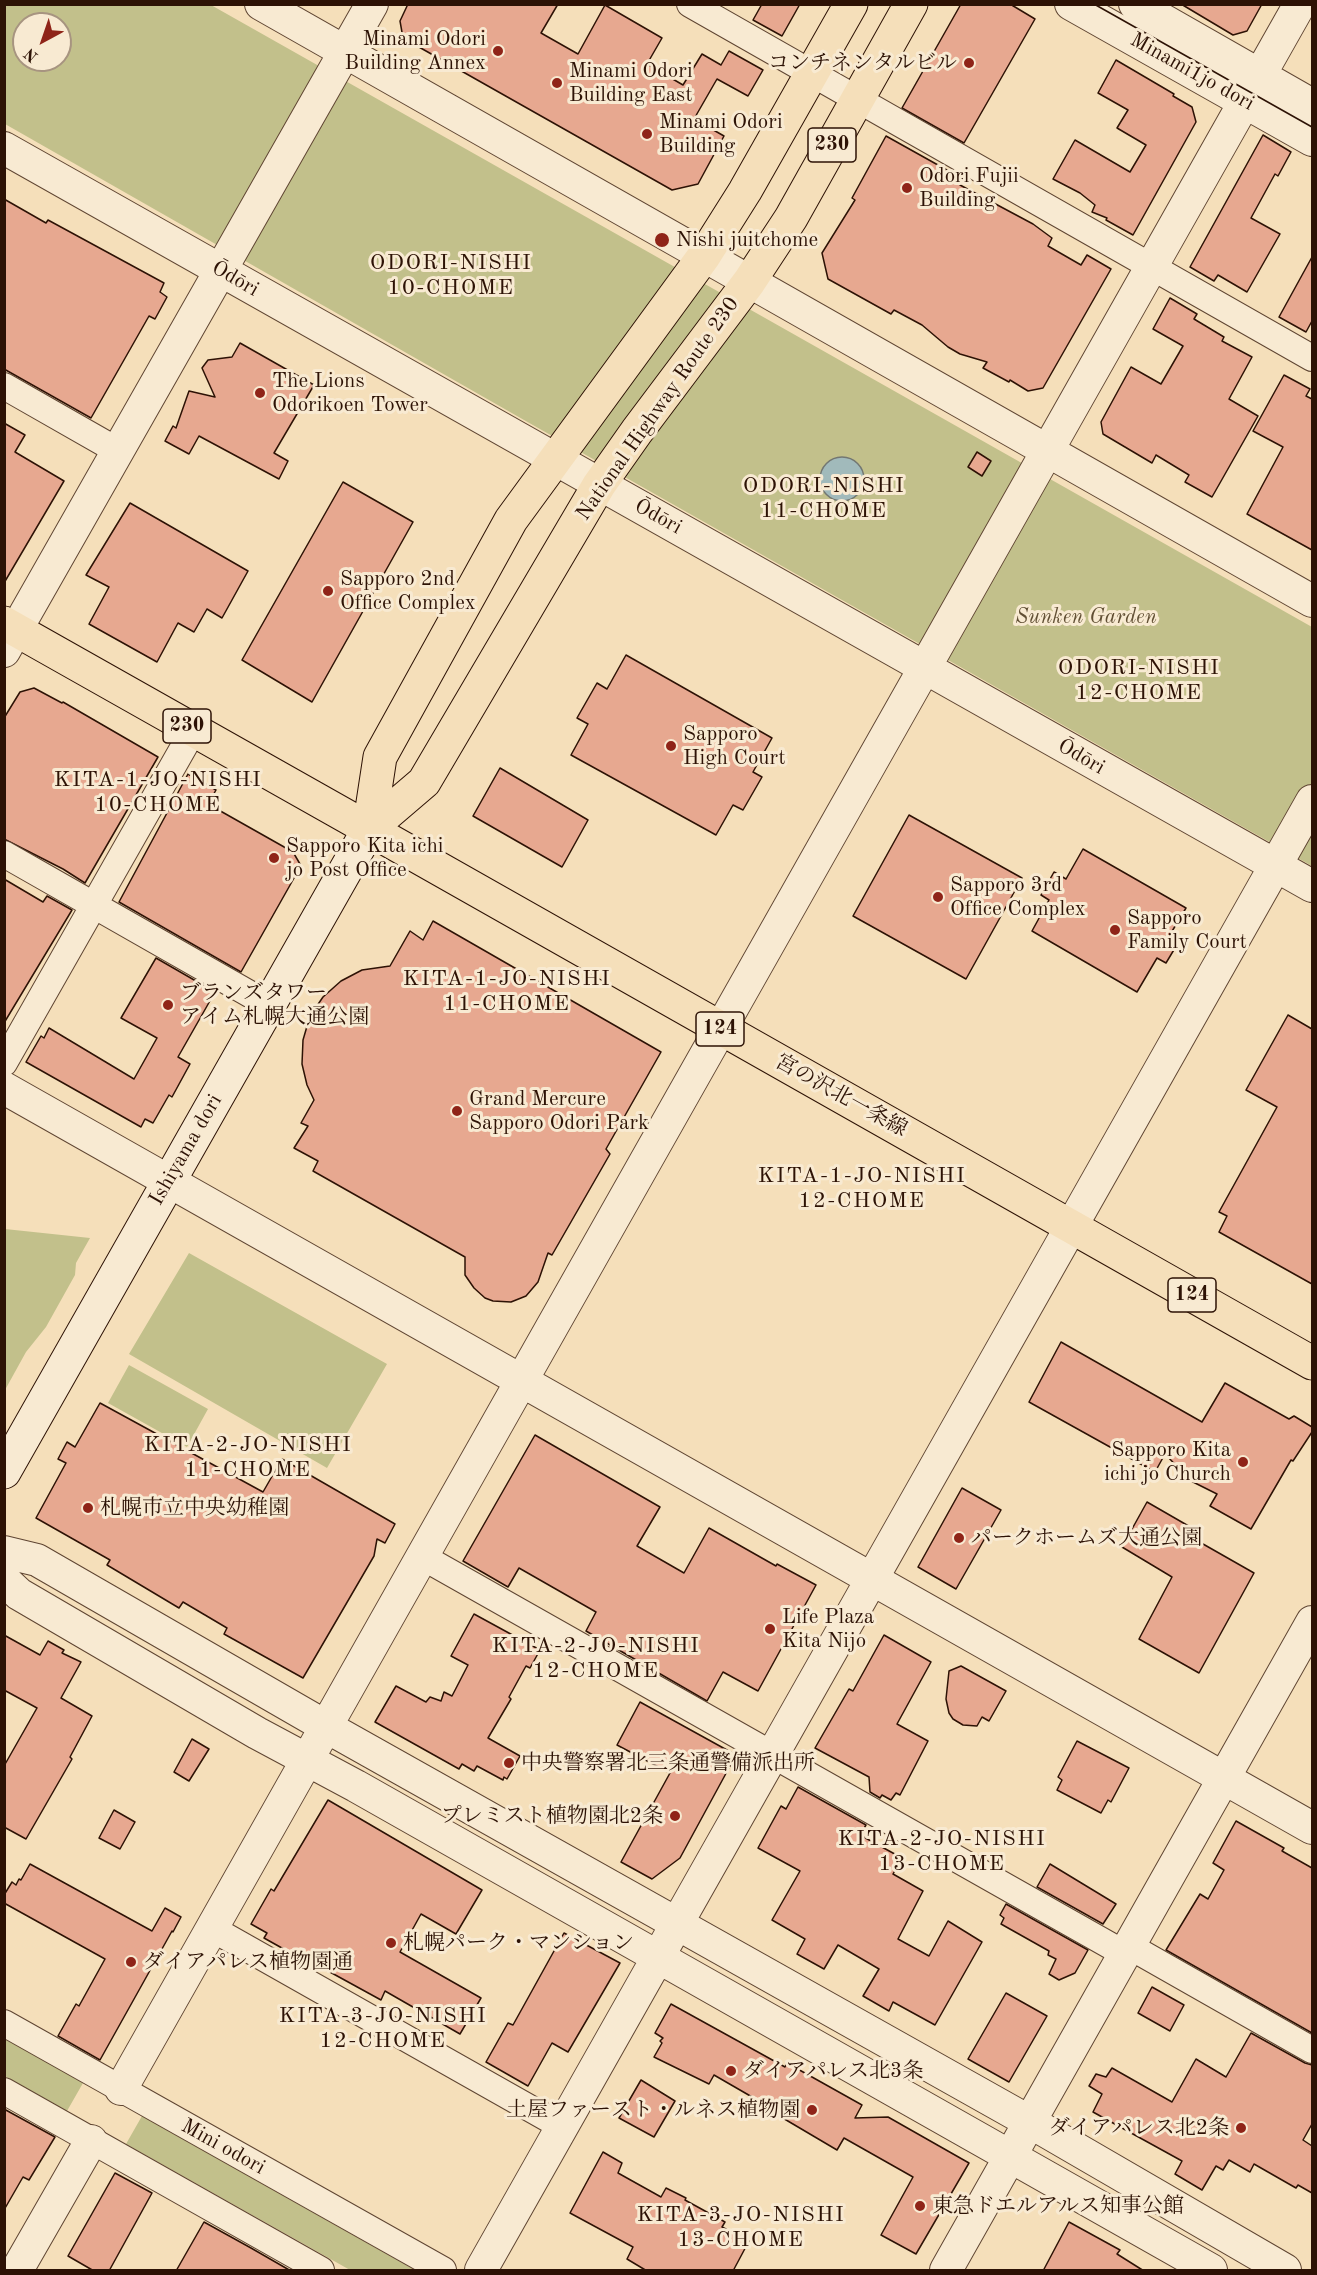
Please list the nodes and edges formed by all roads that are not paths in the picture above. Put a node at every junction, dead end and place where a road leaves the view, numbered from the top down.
1 (261, 4) edge
2 (372, 4) edge
3 (690, 4) edge
4 (851, 4) edge
5 (912, 4) edge
6 (1071, 4) edge
7 (1135, 4) edge
8 (1300, 4) edge
9 (345, 52) junction
10 (811, 74) junction
11 (1260, 75) junction
12 (857, 100) junction
13 (1245, 102) junction
14 (1312, 105) edge
15 (1312, 140) edge
16 (4, 148) edge
17 (704, 256) junction
18 (1151, 266) junction
19 (221, 270) junction
20 (748, 282) junction
21 (1312, 358) edge
22 (4, 386) edge
23 (1047, 450) junction
24 (118, 451) junction
25 (555, 460) junction
26 (599, 485) junction
27 (1312, 601) edge
28 (9, 635) edge
29 (924, 668) junction
30 (194, 729) junction
31 (1312, 801) edge
32 (369, 829) junction
33 (4, 854) edge
34 (1276, 866) junction
35 (1312, 886) edge
36 (94, 904) junction
37 (269, 1005) junction
38 (720, 1029) junction
39 (4, 1064) edge
40 (4, 1088) edge
41 (168, 1181) junction
42 (1072, 1227) junction
43 (1312, 1364) edge
44 (520, 1381) junction
45 (4, 1472) edge
46 (4, 1552) edge
47 (421, 1556) junction
48 (872, 1579) junction
49 (4, 1580) edge
50 (1312, 1622) edge
51 (325, 1726) junction
52 (773, 1754) junction
53 (306, 1760) junction
54 (1225, 1779) junction
55 (1312, 1828) edge
56 (677, 1924) junction
57 (211, 1928) junction
58 (1127, 1950) junction
59 (658, 1958) junction
60 (4, 2023) edge
61 (1312, 2050) edge
62 (121, 2089) junction
63 (4, 2091) edge
64 (1030, 2122) junction
65 (562, 2127) junction
66 (91, 2141) junction
67 (1010, 2158) junction
68 (17, 2271) edge
69 (321, 2271) edge
70 (443, 2271) edge
71 (481, 2271) edge
72 (946, 2271) edge
73 (1211, 2271) edge
74 (1285, 2271) edge

1 - 9 street
2 - 9 street
3 - 10 street
4 - 10 main road, 230
5 - 12 main road, National Highway Route 230 / 230
6 - 13 street, Minami1jo dori
7 - 11 street, Minami1jo dori
8 - 11 street
9 - 17 street
9 - 19 street
10 - 12 street
10 - 17 main road, 230
11 - 13 street
11 - 14 street, Minami1jo dori
12 - 18 street
12 - 20 main road, National Highway Route 230 / 230
13 - 15 street, Minami1jo dori
13 - 18 street
16 - 19 street, Ōdōri
17 - 20 street
17 - 25 main road, 230
18 - 21 street
18 - 23 street
19 - 24 street
19 - 25 street, Ōdōri
20 - 23 street
20 - 26 main road, National Highway Route 230 / 230
22 - 24 street
23 - 27 street
23 - 29 street
24 - 28 street
25 - 26 street, Ōdōri
25 - 32 main road, 230
26 - 29 street, Ōdōri
26 - 32 main road, National Highway Route 230 / 230
28 - 30 main road, 230
29 - 34 street, Ōdōri
29 - 38 street
30 - 32 main road, 230
30 - 36 street
31 - 34 street
32 - 37 main road, Ishiyama dori
32 - 38 main road, 宮の沢北一条線 / 124
33 - 36 street
34 - 35 street, Ōdōri
34 - 42 street
36 - 37 street
36 - 39 street
37 - 41 main road, Ishiyama dori
38 - 42 main road, 宮の沢北一条線 / 124
38 - 44 street
40 - 41 street
41 - 44 street
41 - 45 main road, Ishiyama dori
42 - 43 main road, 宮の沢北一条線 / 124
42 - 48 street
44 - 47 street
44 - 48 street
46 - 51 street
47 - 51 street
47 - 52 street
48 - 52 street
48 - 54 street
49 - 53 street
50 - 54 street
51 - 53 street
51 - 56 street
52 - 56 street
52 - 58 street
53 - 57 street
53 - 59 street
54 - 55 street
54 - 58 street
56 - 59 street
56 - 64 street
57 - 62 street
57 - 65 street
58 - 61 street
58 - 64 street
59 - 65 street
59 - 67 street
60 - 62 street, Mini odori
62 - 70 street, Mini odori
63 - 66 street
64 - 67 street
64 - 74 street
65 - 71 street
66 - 68 street
66 - 69 street
67 - 72 street
67 - 73 street

